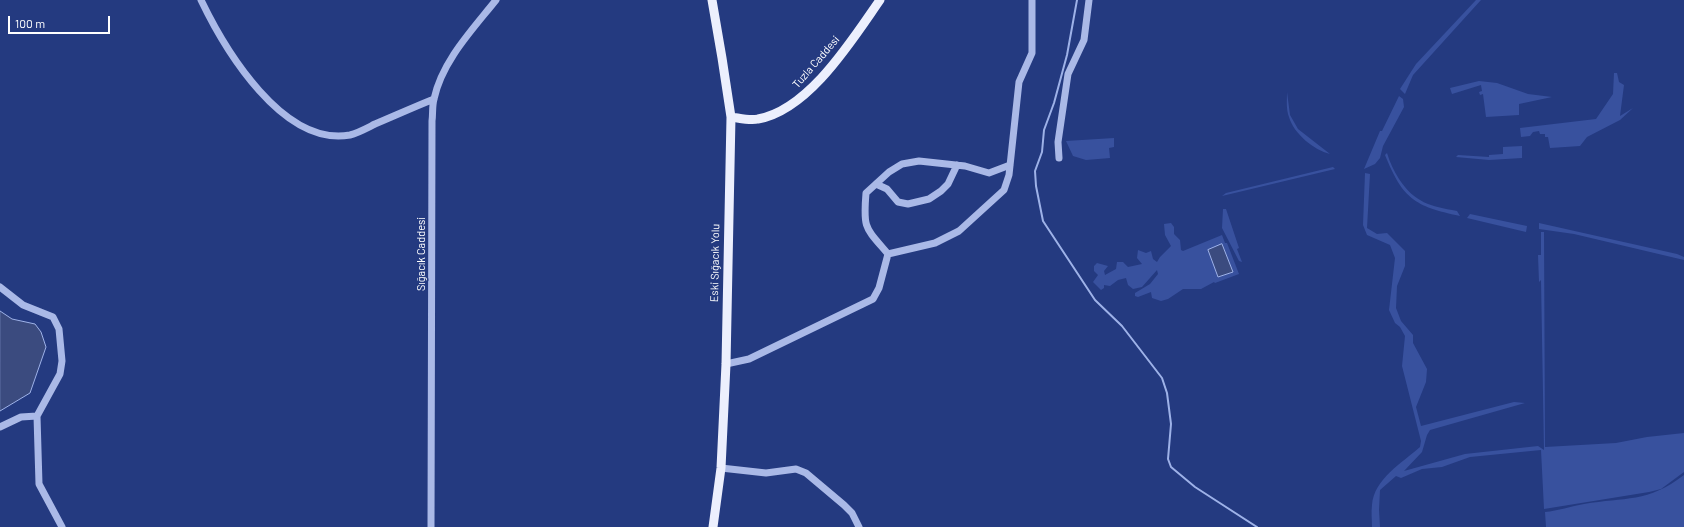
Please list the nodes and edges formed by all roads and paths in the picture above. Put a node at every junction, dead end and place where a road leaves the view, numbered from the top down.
1 (201, 0) edge
2 (496, 0) edge
3 (712, 0) edge
4 (880, 0) edge
5 (1032, 0) edge
6 (1089, 0) edge
7 (434, 99) junction
8 (731, 117) junction
9 (1059, 158) dead end
10 (957, 165) junction
11 (1010, 165) junction
12 (876, 184) junction
13 (888, 254) junction
14 (0, 287) edge
15 (726, 364) junction
16 (37, 416) junction
17 (0, 427) edge
18 (721, 468) junction
19 (62, 527) edge
20 (431, 527) edge
21 (713, 527) edge
22 (859, 527) edge

1 - 7 street
2 - 7 street, Sığacık Caddesi
3 - 8 main road, Eski Sığacık Yolu
4 - 8 main road, Tuzla Caddesi
5 - 11 street
6 - 9 street
7 - 20 street, Sığacık Caddesi
8 - 15 main road, Eski Sığacık Yolu
10 - 11 street
10 - 12 street
10 - 12 street
11 - 13 street
12 - 13 street
13 - 15 street
14 - 16 street
15 - 18 main road, Eski Sığacık Yolu
16 - 17 street
16 - 19 street
18 - 21 main road, Eski Sığacık Yolu
18 - 22 street

